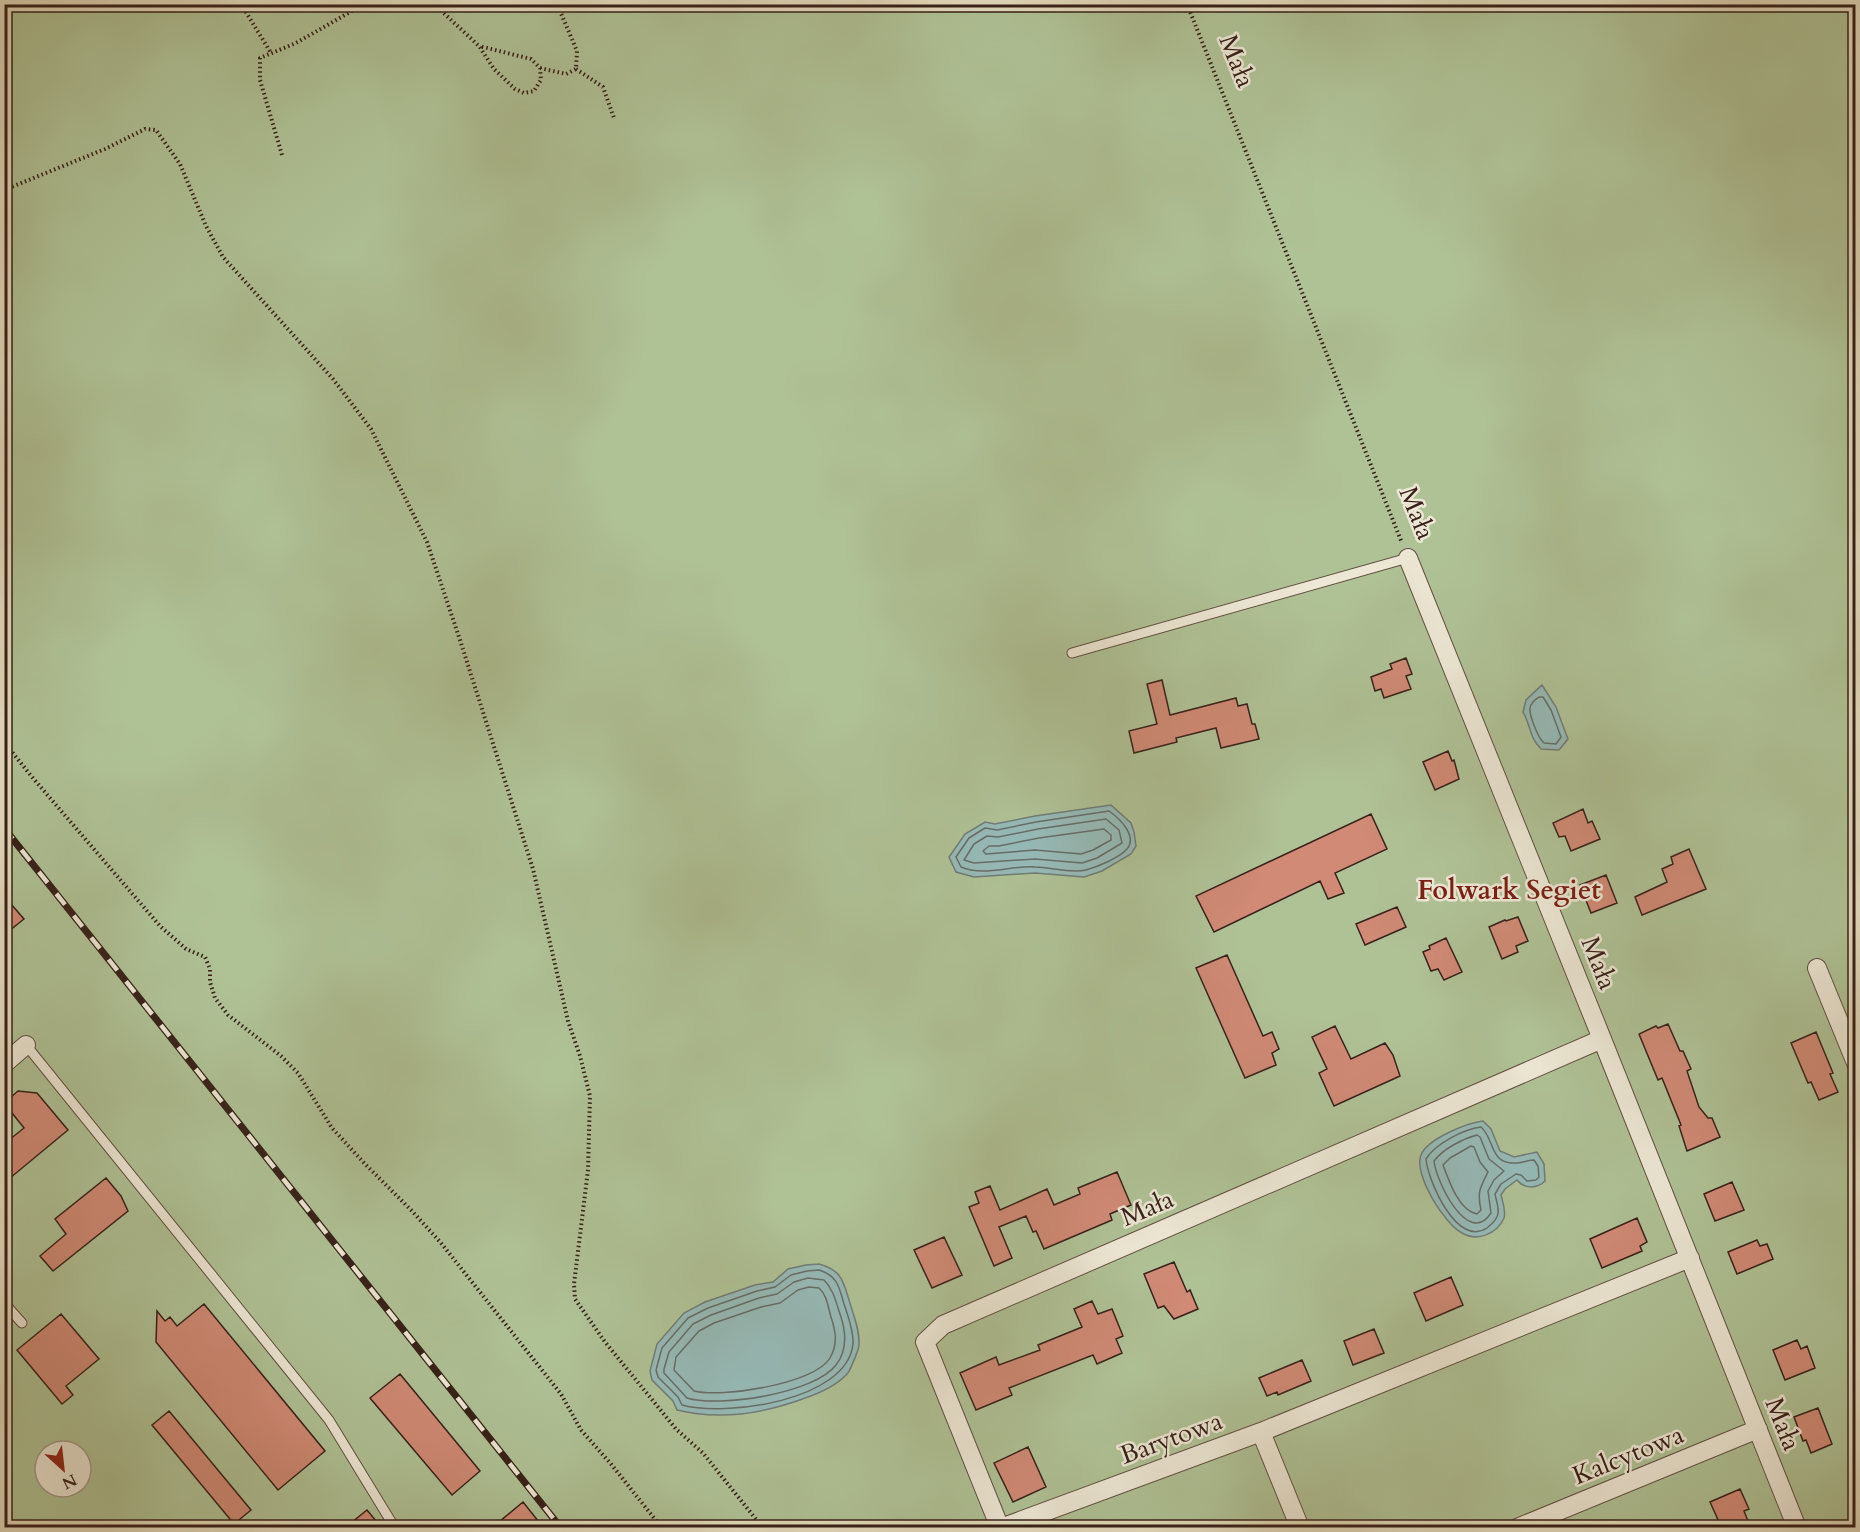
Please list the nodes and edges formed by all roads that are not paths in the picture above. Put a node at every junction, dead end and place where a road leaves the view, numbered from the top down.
1 (1408, 558) joint
2 (1072, 653) dead end
3 (1817, 968) dead end
4 (1602, 1039) junction
5 (26, 1045) joint
6 (1856, 1063) edge
7 (4, 1064) edge
8 (1690, 1258) junction
9 (4, 1303) edge
10 (22, 1323) dead end
11 (1758, 1429) junction
12 (1261, 1432) junction
13 (395, 1527) edge
14 (1000, 1527) edge
15 (1300, 1527) edge
16 (1517, 1527) edge
17 (1797, 1527) edge

1 - 2 lane
1 - 4 street, Mała
3 - 6 street
4 - 8 street, Mała
4 - 14 street, Mała
5 - 7 street
5 - 13 lane
8 - 11 street, Mała
8 - 12 street
9 - 10 lane
11 - 16 street, Kalcytowa
11 - 17 street, Mała
12 - 14 street, Barytowa
12 - 15 street, Barytowa

